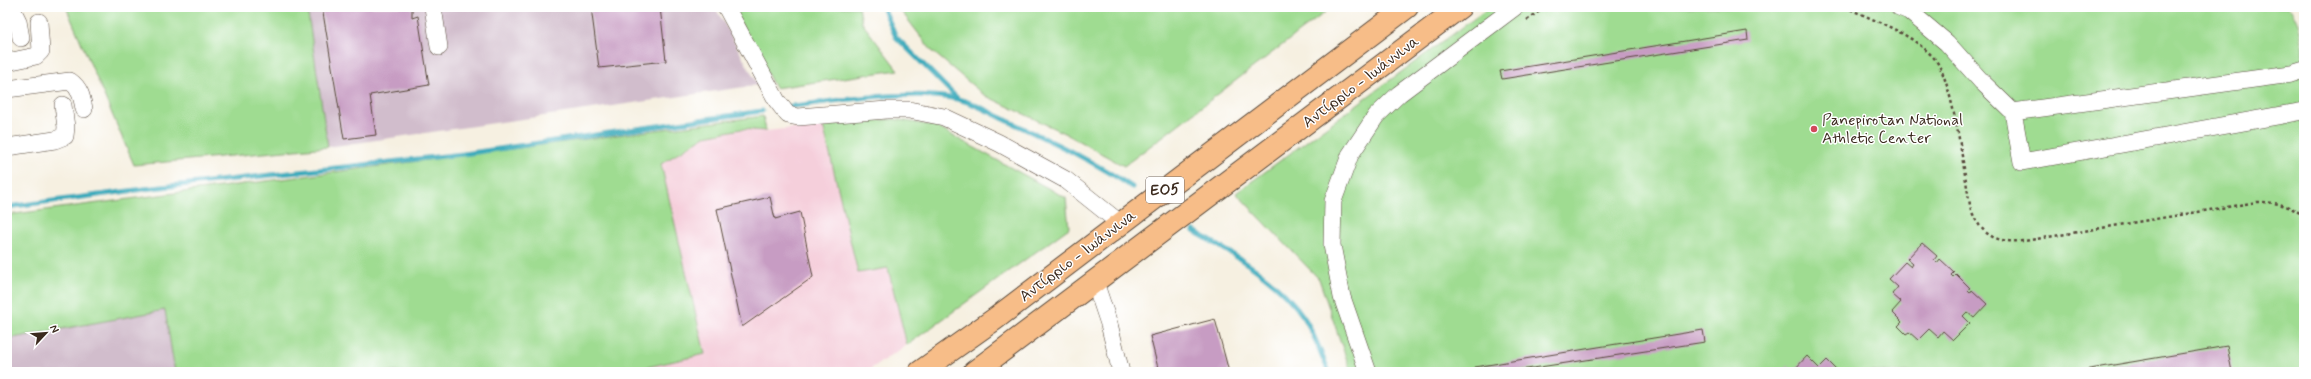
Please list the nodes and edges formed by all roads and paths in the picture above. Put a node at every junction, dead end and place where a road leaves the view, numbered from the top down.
1 (433, 7) edge
2 (726, 7) edge
3 (1407, 7) edge
4 (1460, 7) edge
5 (1515, 7) edge
6 (1545, 7) edge
7 (1899, 7) edge
8 (7, 10) edge
9 (1525, 21) dead end
10 (39, 22) dead end
11 (20, 38) dead end
12 (439, 47) dead end
13 (7, 62) edge
14 (2304, 70) edge
15 (7, 88) edge
16 (63, 105) dead end
17 (84, 109) dead end
18 (2304, 111) edge
19 (2013, 112) junction
20 (7, 147) edge
21 (1121, 224) junction
22 (1096, 282) junction
23 (920, 372) edge
24 (974, 372) edge
25 (1121, 372) edge
26 (1368, 372) edge

1 - 12 street
2 - 21 street
3 - 21 highway, Αντίρριο - Ιωάννινα / ΕΟ5
4 - 22 highway, Αντίρριο - Ιωάννινα / ΕΟ5
5 - 26 street
6 - 9 path
7 - 19 street
8 - 11 street
10 - 13 street
14 - 19 street
15 - 17 street
16 - 20 street
18 - 19 street
21 - 23 highway, Αντίρριο - Ιωάννινα / ΕΟ5
22 - 24 highway, Αντίρριο - Ιωάννινα / ΕΟ5
22 - 25 street

